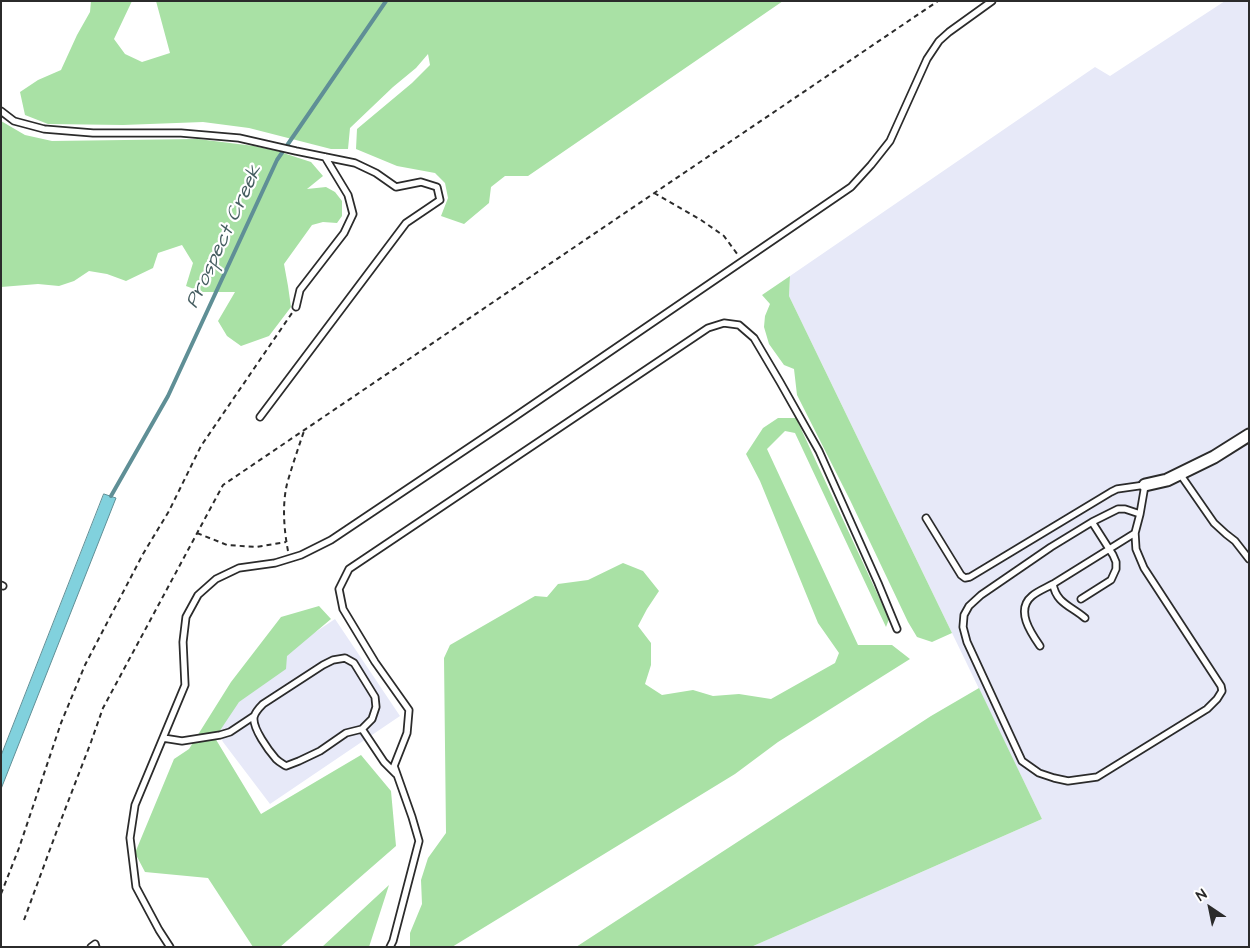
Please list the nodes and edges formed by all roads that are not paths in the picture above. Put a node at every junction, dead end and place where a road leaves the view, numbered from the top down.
1 (992, 1) edge
2 (1, 111) edge
3 (324, 157) junction
4 (296, 307) road end
5 (260, 416) dead end
6 (1249, 435) edge
7 (1180, 474) junction
8 (1145, 485) junction
9 (1140, 514) junction
10 (926, 518) dead end
11 (1092, 522) junction
12 (1135, 533) junction
13 (1109, 549) junction
14 (1249, 559) edge
15 (1053, 584) junction
16 (1080, 600) dead end
17 (1085, 618) dead end
18 (897, 629) dead end
19 (1040, 646) dead end
20 (254, 716) junction
21 (362, 729) junction
22 (163, 738) junction
23 (397, 775) junction
24 (91, 947) edge
25 (96, 947) edge
26 (170, 947) edge
27 (390, 947) edge

1 - 22 lane
2 - 3 lane
3 - 4 lane
3 - 5 lane
6 - 7 street
7 - 8 street
7 - 14 lane
8 - 9 lane
8 - 10 lane
9 - 11 lane
9 - 12 lane
11 - 12 lane
11 - 13 lane
12 - 13 lane
13 - 15 lane
13 - 16 lane
15 - 17 lane
15 - 19 lane
18 - 23 lane
20 - 21 lane
20 - 21 lane
20 - 22 lane
21 - 23 lane
22 - 26 lane
23 - 27 lane
24 - 25 lane

